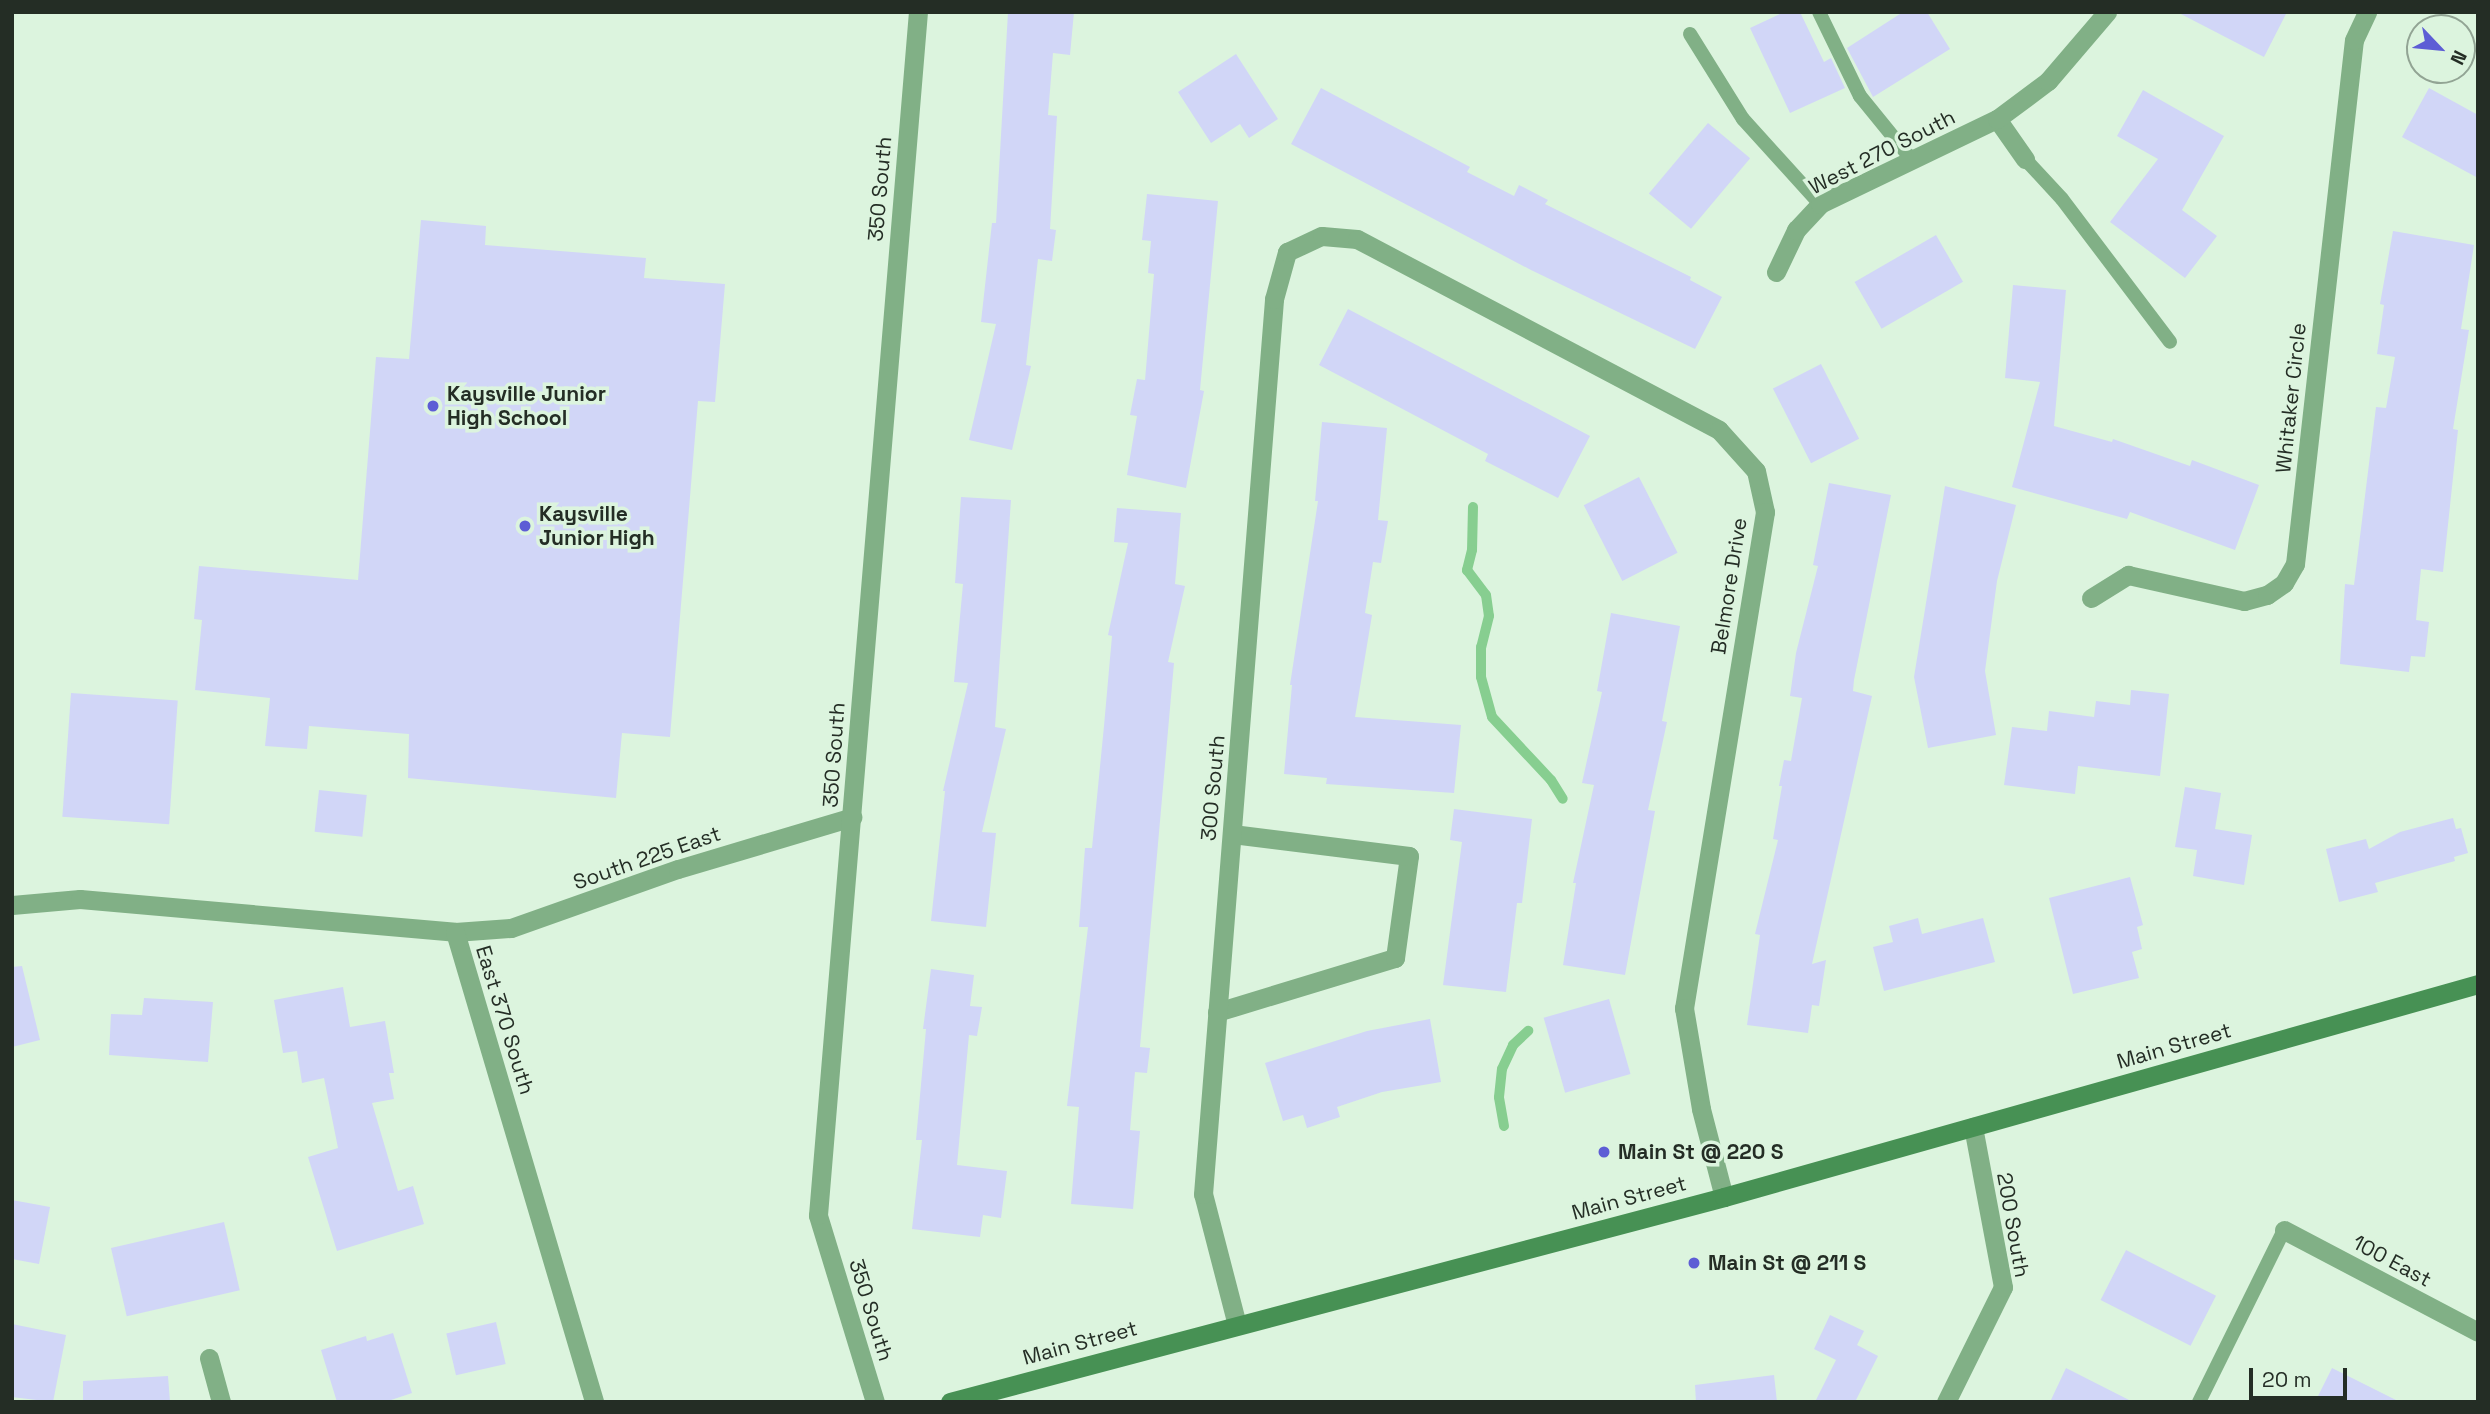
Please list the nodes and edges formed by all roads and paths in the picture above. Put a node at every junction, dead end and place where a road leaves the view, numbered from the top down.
1 (918, 12) edge
2 (1819, 12) edge
3 (2106, 12) edge
4 (2367, 12) edge
5 (1690, 34) dead end
6 (1997, 119) junction
7 (2025, 159) joint
8 (1912, 160) junction
9 (1820, 204) junction
10 (1287, 252) joint
11 (1776, 272) dead end
12 (2170, 342) dead end
13 (2091, 598) dead end
14 (852, 817) junction
15 (1232, 834) junction
16 (12, 905) edge
17 (455, 932) junction
18 (2478, 984) edge
19 (1217, 1013) junction
20 (1973, 1127) junction
21 (1724, 1197) junction
22 (2284, 1230) joint
23 (1237, 1325) junction
24 (2478, 1332) edge
25 (209, 1358) dead end
26 (221, 1402) edge
27 (594, 1402) edge
28 (875, 1402) edge
29 (950, 1402) edge
30 (1946, 1402) edge
31 (2199, 1402) edge

1 - 14 street, 350 South
2 - 8 lane
3 - 6 street, West 270 South
4 - 13 street, Whitaker Circle
5 - 9 lane
6 - 7 street
6 - 8 street, West 270 South
7 - 12 lane
8 - 9 street, West 270 South
9 - 11 street, West 270 South
10 - 15 street, 300 South
10 - 21 street, Belmore Drive
14 - 17 street, South 225 East
14 - 28 street, 350 South
15 - 19 street, 300 South
15 - 19 street
16 - 17 street, East 370 South
17 - 27 street, East 370 South
18 - 20 main road, Main Street
19 - 23 street, 300 South
20 - 21 main road, Main Street
20 - 30 street, 200 South
21 - 23 main road, Main Street
22 - 24 street, 100 East
22 - 31 lane
23 - 29 main road, Main Street
25 - 26 street

